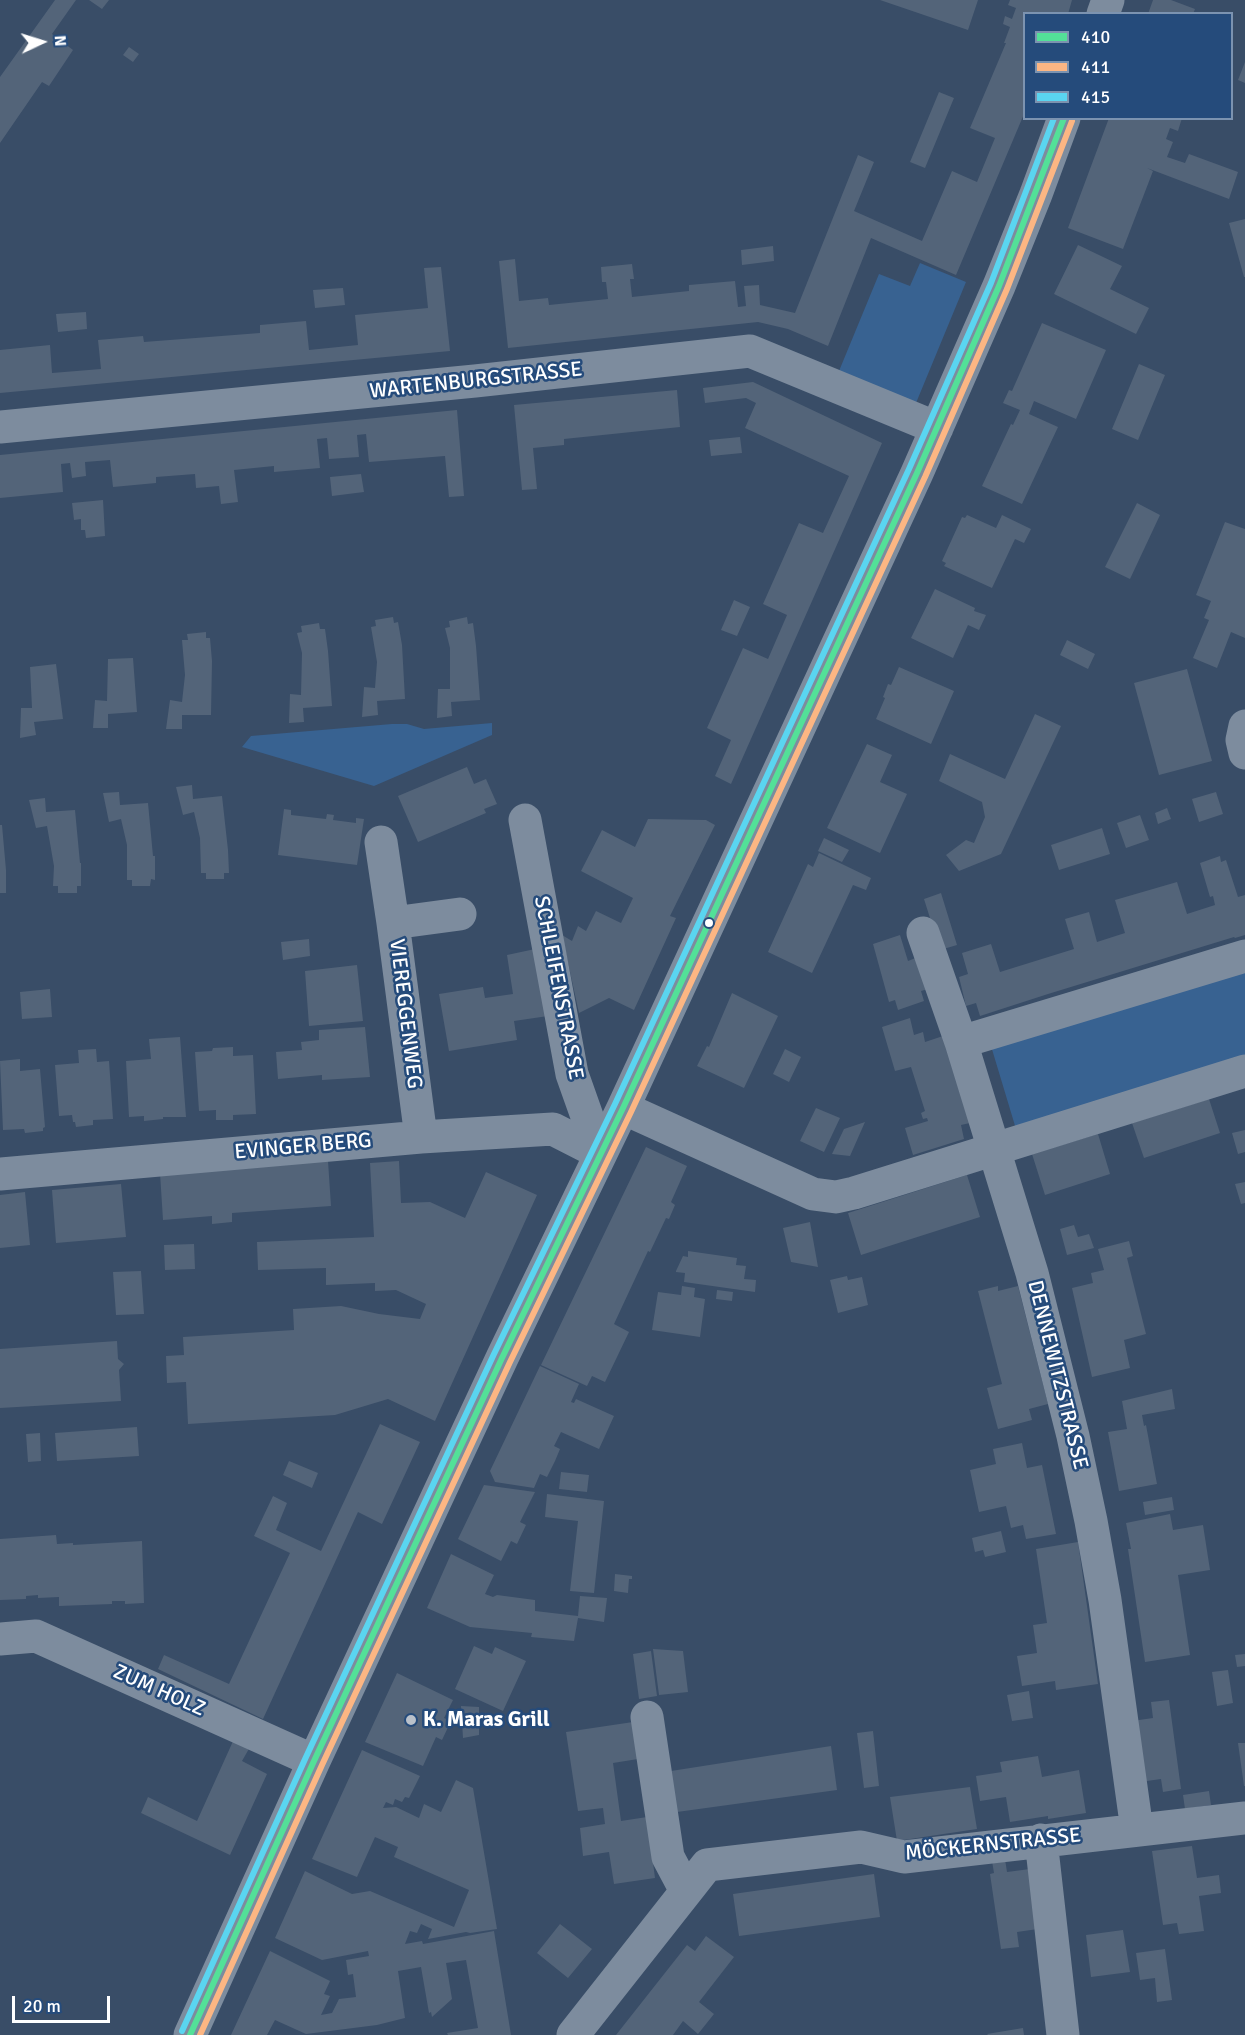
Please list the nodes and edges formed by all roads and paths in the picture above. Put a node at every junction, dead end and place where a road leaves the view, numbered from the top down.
1 (1063, 120) edge
2 (0, 427) edge
3 (937, 428) junction
4 (1245, 726) edge
5 (1245, 753) edge
6 (525, 820) dead end
7 (381, 842) dead end
8 (460, 914) dead end
9 (393, 923) junction
10 (923, 933) dead end
11 (1245, 956) edge
12 (961, 1042) junction
13 (1245, 1071) edge
14 (623, 1108) junction
15 (421, 1137) junction
16 (993, 1150) junction
17 (600, 1153) junction
18 (0, 1174) edge
19 (0, 1639) edge
20 (647, 1717) dead end
21 (314, 1761) junction
22 (1245, 1818) edge
23 (1137, 1830) junction
24 (1041, 1840) junction
25 (686, 1891) junction
26 (190, 2035) edge
27 (573, 2035) edge
28 (1063, 2035) edge

1 - 3 street
2 - 3 street, WARTENBURGSTRASSE
3 - 14 street
4 - 5 street
6 - 17 street, SCHLEIFENSTRASSE
7 - 9 street
8 - 9 street, VIEREGGENWEG
9 - 15 street, VIEREGGENWEG
10 - 12 street, DENNEWITZSTRASSE
11 - 12 street
12 - 16 street, DENNEWITZSTRASSE
13 - 16 street
14 - 16 street
14 - 17 street
15 - 17 street, EVINGER BERG
15 - 18 street, EVINGER BERG
16 - 23 street, DENNEWITZSTRASSE
17 - 21 street
19 - 21 street, ZUM HOLZ
20 - 25 street
21 - 26 street
22 - 23 street, MÖCKERNSTRASSE
23 - 24 street, MÖCKERNSTRASSE
24 - 25 street, MÖCKERNSTRASSE
24 - 28 street
25 - 27 street, MÖCKERNSTRASSE

